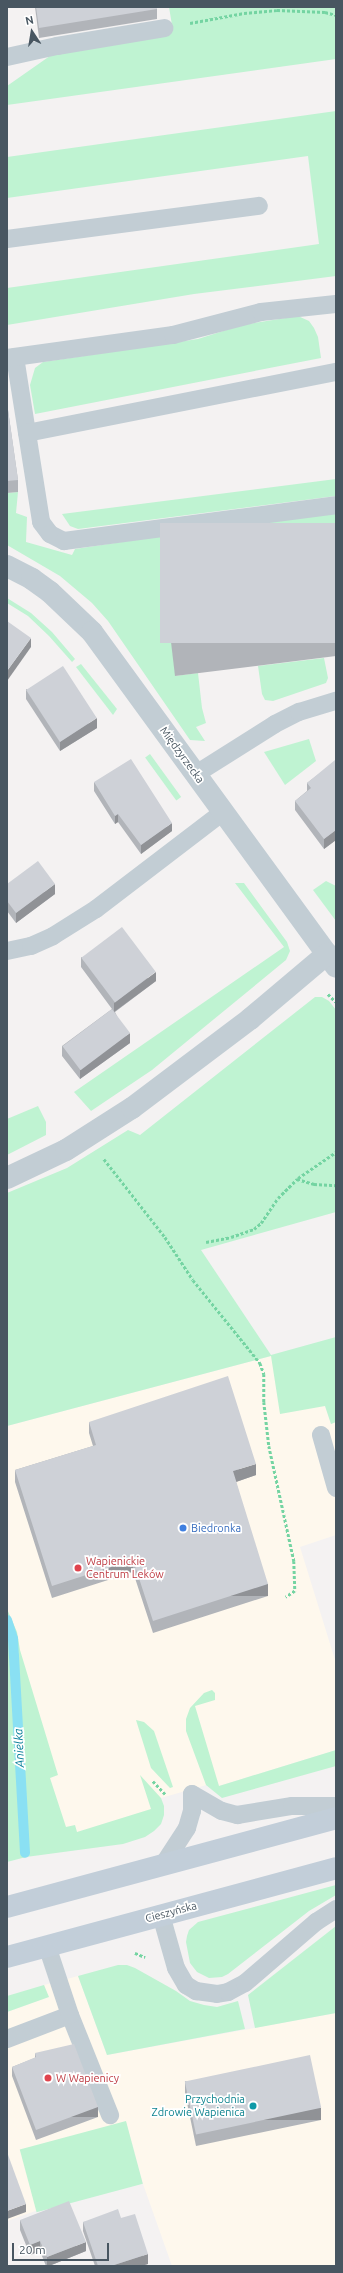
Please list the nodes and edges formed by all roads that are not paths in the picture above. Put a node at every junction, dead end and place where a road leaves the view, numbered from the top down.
1 (165, 28) road end
2 (7, 57) edge
3 (259, 206) dead end
4 (7, 239) edge
5 (336, 304) edge
6 (11, 358) edge
7 (336, 372) edge
8 (27, 434) junction
9 (336, 505) edge
10 (7, 566) edge
11 (336, 701) edge
12 (196, 774) junction
13 (223, 812) junction
14 (7, 951) edge
15 (332, 960) edge
16 (7, 1178) edge
17 (322, 1435) dead end
18 (336, 1488) edge
19 (336, 1806) edge
20 (336, 1818) edge
21 (163, 1865) junction
22 (336, 1868) edge
23 (7, 1907) edge
24 (336, 1909) edge
25 (161, 1915) junction
26 (47, 1946) junction
27 (7, 1957) edge
28 (70, 2015) junction
29 (7, 2040) edge
30 (110, 2115) dead end

1 - 2 lane
3 - 4 lane
5 - 6 lane
6 - 8 lane
7 - 8 lane
8 - 9 lane
10 - 12 street, Międzyrzecka
11 - 12 lane
12 - 13 street, Międzyrzecka
13 - 14 lane
13 - 15 street, Międzyrzecka
15 - 16 street
17 - 18 lane
19 - 21 lane
20 - 21 main road
21 - 23 main road
22 - 25 main road, Cieszyńska
24 - 25 lane
25 - 26 main road, Cieszyńska
26 - 27 main road, Cieszyńska
26 - 28 lane
28 - 29 lane
28 - 30 lane

